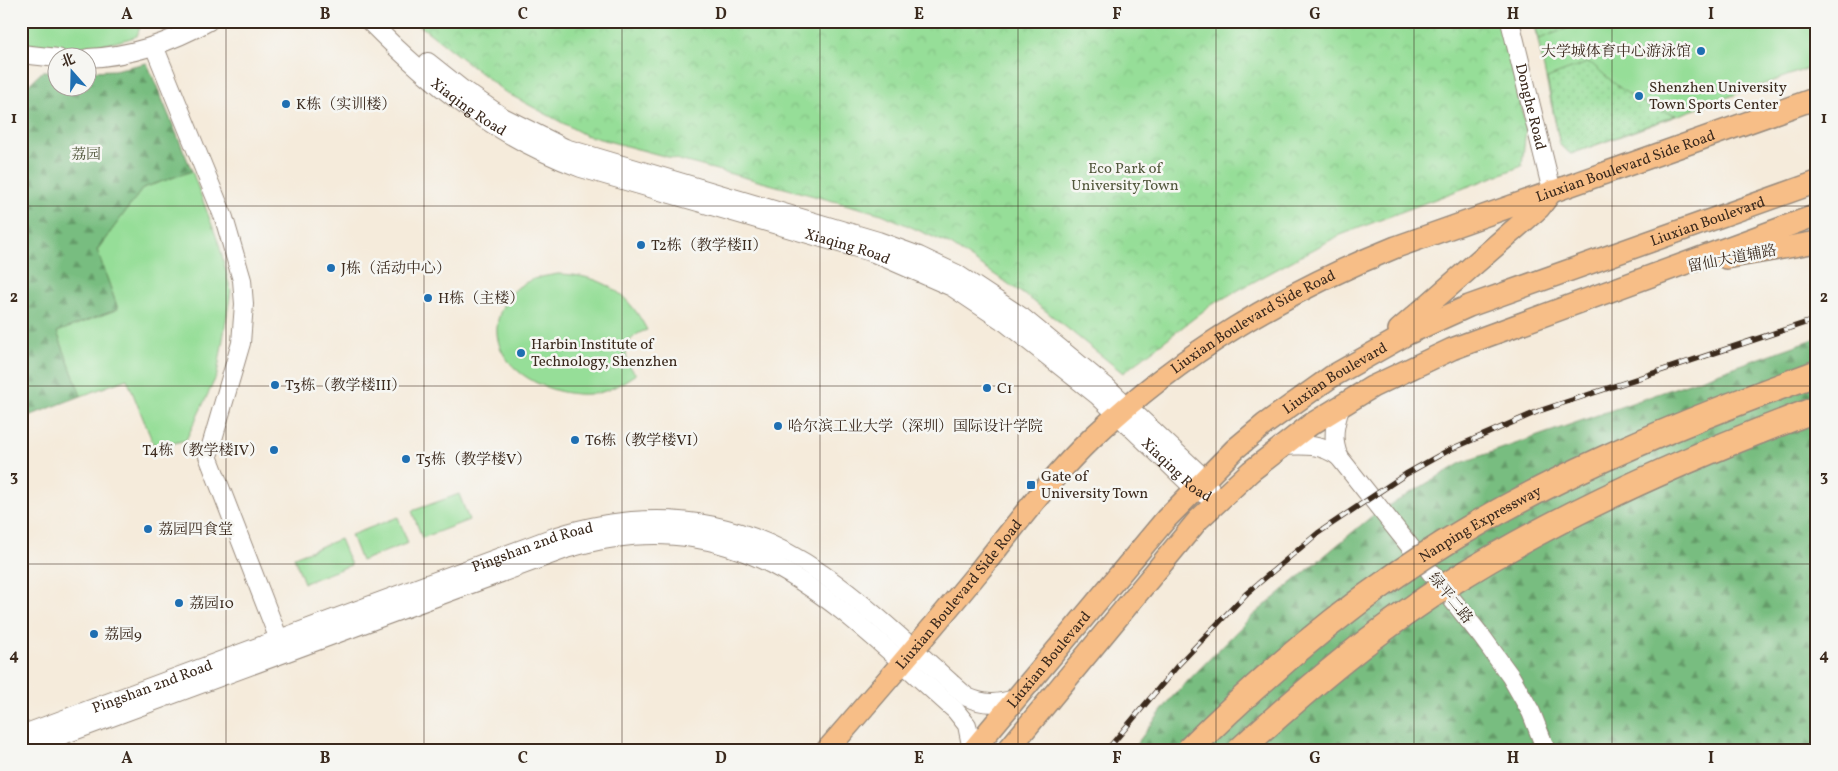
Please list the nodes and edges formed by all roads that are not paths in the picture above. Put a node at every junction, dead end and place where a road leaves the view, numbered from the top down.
1 (209, 21) edge
2 (369, 21) edge
3 (386, 21) edge
4 (1510, 21) edge
5 (154, 46) junction
6 (21, 54) edge
7 (48, 57) edge
8 (98, 57) edge
9 (1817, 98) edge
10 (1817, 110) edge
11 (1817, 182) edge
12 (1552, 191) junction
13 (1539, 208) junction
14 (1817, 215) edge
15 (1817, 242) edge
16 (1647, 276) junction
17 (1369, 354) junction
18 (1817, 373) edge
19 (1341, 406) junction
20 (1817, 410) edge
21 (1127, 415) junction
22 (1280, 446) junction
23 (1339, 457) junction
24 (1200, 484) junction
25 (1217, 501) junction
26 (281, 646) junction
27 (912, 660) junction
28 (1015, 699) junction
29 (21, 735) edge
30 (22, 750) edge
31 (827, 750) edge
32 (841, 750) edge
33 (972, 750) edge
34 (1008, 750) edge
35 (1189, 750) edge
36 (1240, 750) edge
37 (1546, 750) edge

1 - 5 street
2 - 21 street, Xiaqing Road
3 - 21 street, Xiaqing Road
4 - 12 street, Donghe Road
5 - 8 street
5 - 26 street
6 - 7 street
9 - 12 main road, Liuxian Boulevard Side Road
10 - 13 main road, Liuxian Boulevard Side Road
11 - 17 main road, Liuxian Boulevard
12 - 13 main road
12 - 21 main road, Liuxian Boulevard Side Road
13 - 17 main road
13 - 21 main road, Liuxian Boulevard Side Road
14 - 16 main road, Liuxian Boulevard
15 - 16 main road, 留仙大道辅路
16 - 19 main road, Liuxian Boulevard
17 - 24 main road, Liuxian Boulevard
18 - 35 highway, Nanping Expressway, bridge
19 - 22 main road, Liuxian Boulevard
19 - 23 street
20 - 36 highway, bridge
21 - 24 street, Xiaqing Road
21 - 27 main road, Liuxian Boulevard Side Road
22 - 23 street
22 - 25 main road, Liuxian Boulevard
23 - 37 street, 绿平二路
24 - 25 street, Xiaqing Road
24 - 28 main road, Liuxian Boulevard
25 - 34 main road, Liuxian Boulevard
26 - 27 street, Pingshan 2nd Road
26 - 29 street, Pingshan 2nd Road
26 - 30 street, Pingshan 2nd Road
27 - 28 street, Pingshan 2nd Road
27 - 31 main road, Liuxian Boulevard Side Road
27 - 32 main road, Liuxian Boulevard Side Road
27 - 33 street, Pingshan 2nd Road
28 - 33 main road, Liuxian Boulevard

